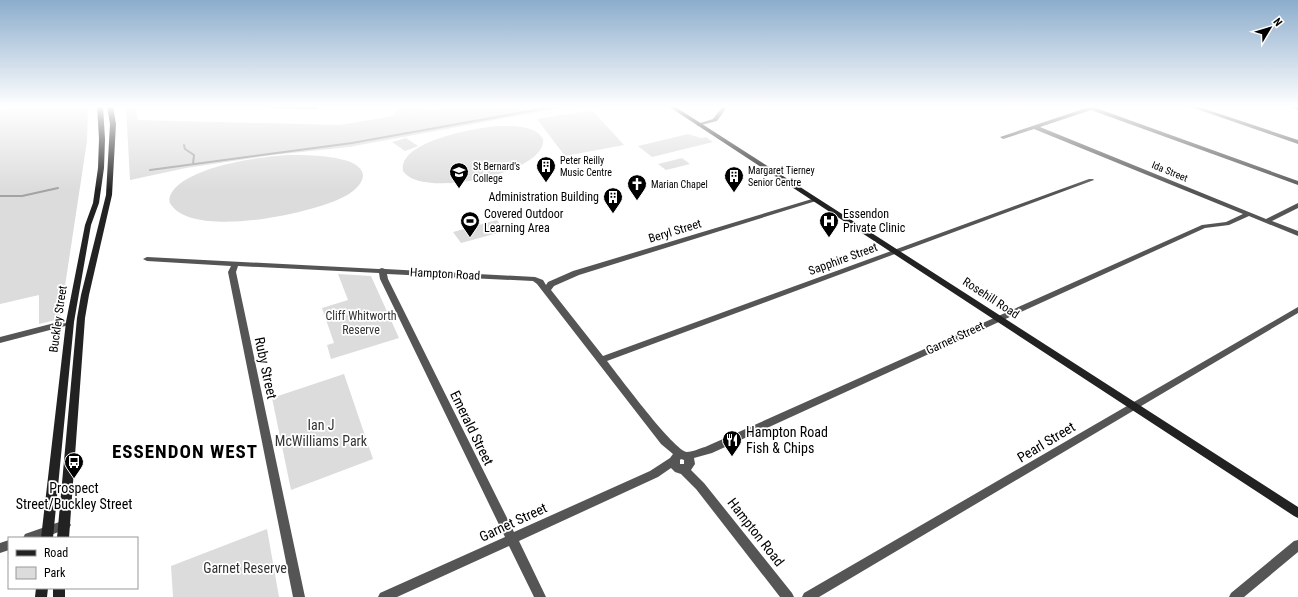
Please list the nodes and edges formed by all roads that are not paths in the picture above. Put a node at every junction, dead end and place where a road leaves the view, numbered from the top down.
1 (102, 134) edge
2 (112, 134) edge
3 (713, 134) edge
4 (1012, 134) edge
5 (1054, 134) edge
6 (1163, 134) edge
7 (1274, 134) edge
8 (1003, 137) dead end
9 (1298, 142) edge
10 (1091, 180) dead end
11 (1298, 183) edge
12 (814, 200) junction
13 (1298, 205) edge
14 (1248, 214) junction
15 (1267, 221) junction
16 (1298, 234) edge
17 (895, 252) junction
18 (147, 260) dead end
19 (235, 264) junction
20 (382, 270) junction
21 (547, 290) junction
22 (1298, 310) edge
23 (81, 318) junction
24 (998, 318) junction
25 (70, 322) junction
26 (0, 340) edge
27 (602, 360) junction
28 (1134, 406) junction
29 (682, 462) junction
30 (1298, 512) edge
31 (64, 525) junction
32 (47, 535) edge
33 (35, 537) edge
34 (64, 537) edge
35 (511, 539) junction
36 (1298, 544) edge
37 (299, 597) edge
38 (384, 597) edge
39 (540, 597) edge
40 (788, 597) edge
41 (808, 597) edge
42 (1235, 597) edge

1 - 25 main road, Buckley Street
2 - 23 main road, Buckley Street
3 - 12 main road, Rosehill Road
4 - 8 street
5 - 14 street, Ida Street
6 - 11 street
7 - 9 street
10 - 17 street, Sapphire Street
12 - 17 main road, Rosehill Road
12 - 21 street, Beryl Street
13 - 15 street
14 - 15 street, Ida Street
14 - 24 street, Garnet Street
15 - 16 street, Ida Street
17 - 24 main road, Rosehill Road
17 - 27 street, Sapphire Street
18 - 19 street, Hampton Road
19 - 20 street, Hampton Road
19 - 37 street, Ruby Street
20 - 21 street, Hampton Road
20 - 35 street, Emerald Street
21 - 27 street, Hampton Road
22 - 28 street, Pearl Street
23 - 25 main road
23 - 31 main road, Buckley Street
24 - 28 main road, Rosehill Road
24 - 29 street, Garnet Street
25 - 26 street
25 - 32 main road, Buckley Street
27 - 29 street, Hampton Road
28 - 30 main road, Rosehill Road
28 - 41 street, Pearl Street
29 - 35 street, Garnet Street
29 - 40 street, Hampton Road
31 - 32 street
31 - 34 main road, Buckley Street
32 - 33 street
35 - 38 street, Garnet Street
35 - 39 street, Emerald Street
36 - 42 street

